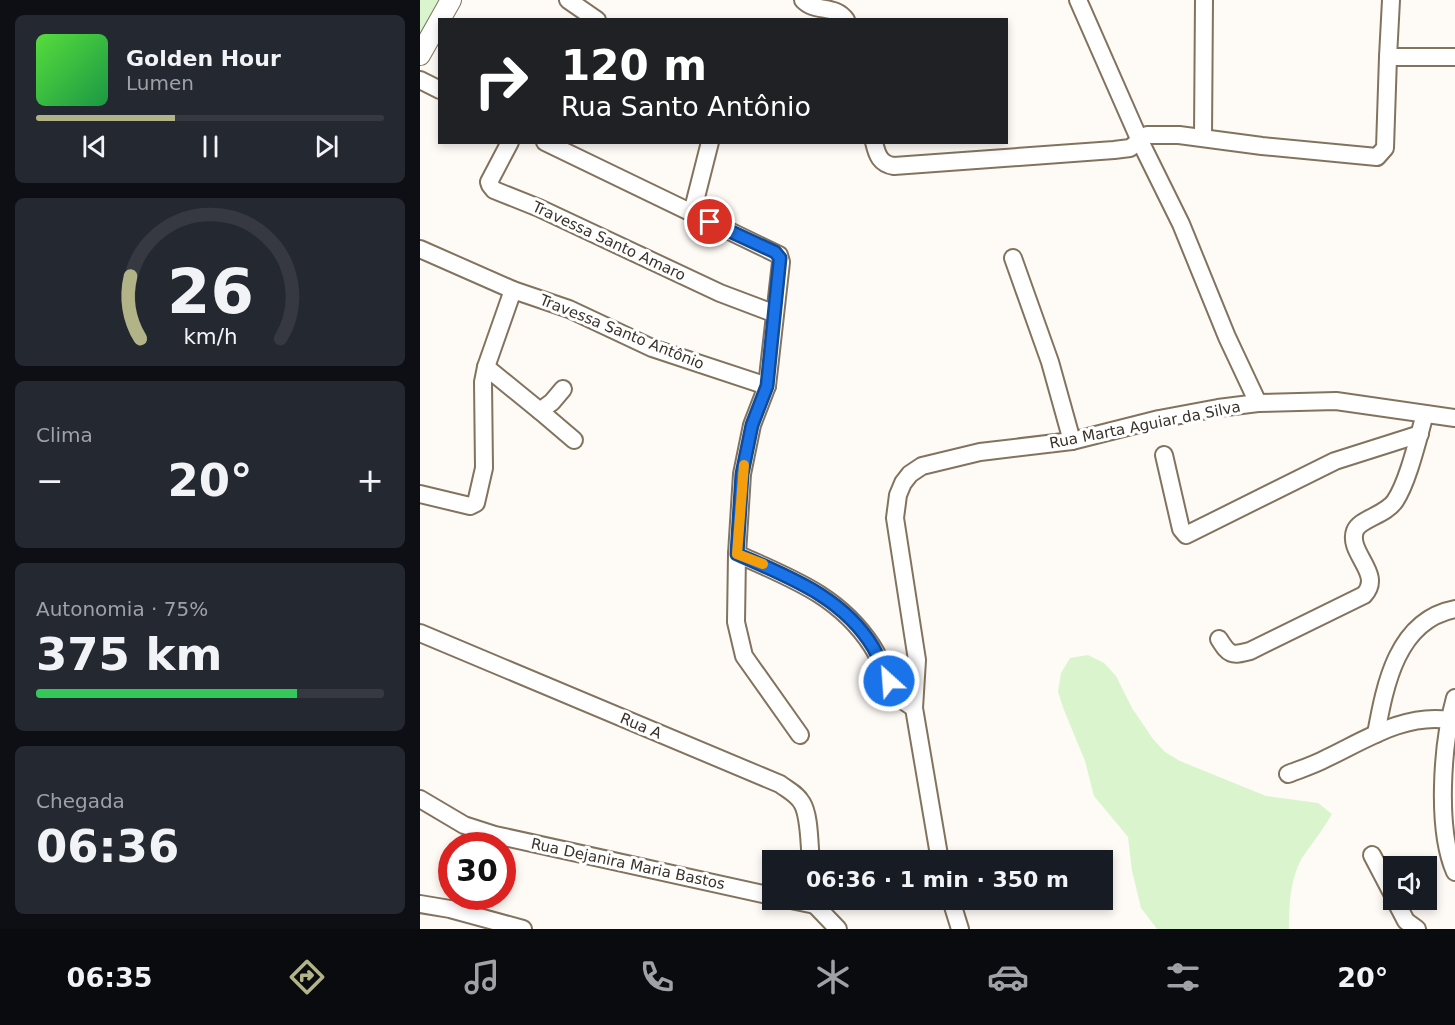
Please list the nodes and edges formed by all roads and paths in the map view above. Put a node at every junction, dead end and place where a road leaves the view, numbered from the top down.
1 (568, 0) edge
2 (803, 0) edge
3 (1078, 0) edge
4 (1204, 0) edge
5 (1391, 0) edge
6 (594, 18) edge
7 (845, 18) edge
8 (438, 27) edge
9 (420, 55) edge
10 (1388, 57) junction
11 (1455, 57) edge
12 (420, 80) edge
13 (438, 89) edge
14 (1203, 137) junction
15 (1140, 141) junction
16 (509, 144) edge
17 (549, 144) edge
18 (709, 144) edge
19 (875, 144) edge
20 (692, 213) junction
21 (420, 249) edge
22 (1013, 258) dead end
23 (513, 290) junction
24 (774, 313) junction
25 (486, 368) junction
26 (767, 386) junction
27 (563, 388) dead end
28 (1258, 403) junction
29 (540, 411) junction
30 (1425, 414) junction
31 (1455, 418) edge
32 (1419, 434) junction
33 (574, 440) dead end
34 (1072, 441) junction
35 (1164, 455) dead end
36 (420, 494) edge
37 (737, 554) junction
38 (1455, 609) edge
39 (420, 633) edge
40 (1219, 639) dead end
41 (1455, 698) edge
42 (914, 708) junction
43 (1449, 720) junction
44 (1376, 734) junction
45 (800, 735) dead end
46 (1288, 774) dead end
47 (420, 799) edge
48 (810, 850) edge
49 (938, 850) edge
50 (1372, 855) dead end
51 (1455, 872) edge
52 (1383, 877) edge
53 (762, 894) edge
54 (420, 904) edge
55 (821, 910) edge
56 (954, 910) edge
57 (1400, 910) edge
58 (523, 929) edge
59 (838, 929) edge
60 (960, 929) edge
61 (1417, 929) edge

1 - 6 street
2 - 7 street
3 - 15 street
4 - 14 street
5 - 10 street
8 - 9 main road
10 - 11 street
10 - 14 street
12 - 13 street
14 - 15 street
15 - 19 street
15 - 28 street
16 - 24 street, Travessa Santo Amaro
17 - 20 street
18 - 20 street
20 - 24 street
21 - 23 street, Travessa Santo Antônio
22 - 34 street
23 - 25 street
23 - 26 street, Travessa Santo Antônio
24 - 26 street
25 - 29 street
25 - 36 street
26 - 37 street
27 - 29 street
28 - 30 street, Rua Marta Aguiar da Silva
28 - 34 street, Rua Marta Aguiar da Silva
29 - 33 street
30 - 31 street, Rua Marta Aguiar da Silva
30 - 32 street
32 - 35 street
32 - 40 street
34 - 42 street, Rua Marta Aguiar da Silva
37 - 42 street
37 - 45 street
38 - 44 street
39 - 48 street, Rua A
41 - 43 street
42 - 49 street
43 - 44 street
43 - 51 street
44 - 46 street
47 - 53 street, Rua Dejanira Maria Bastos
50 - 52 street
54 - 58 street
55 - 59 street
56 - 60 street
57 - 61 street

